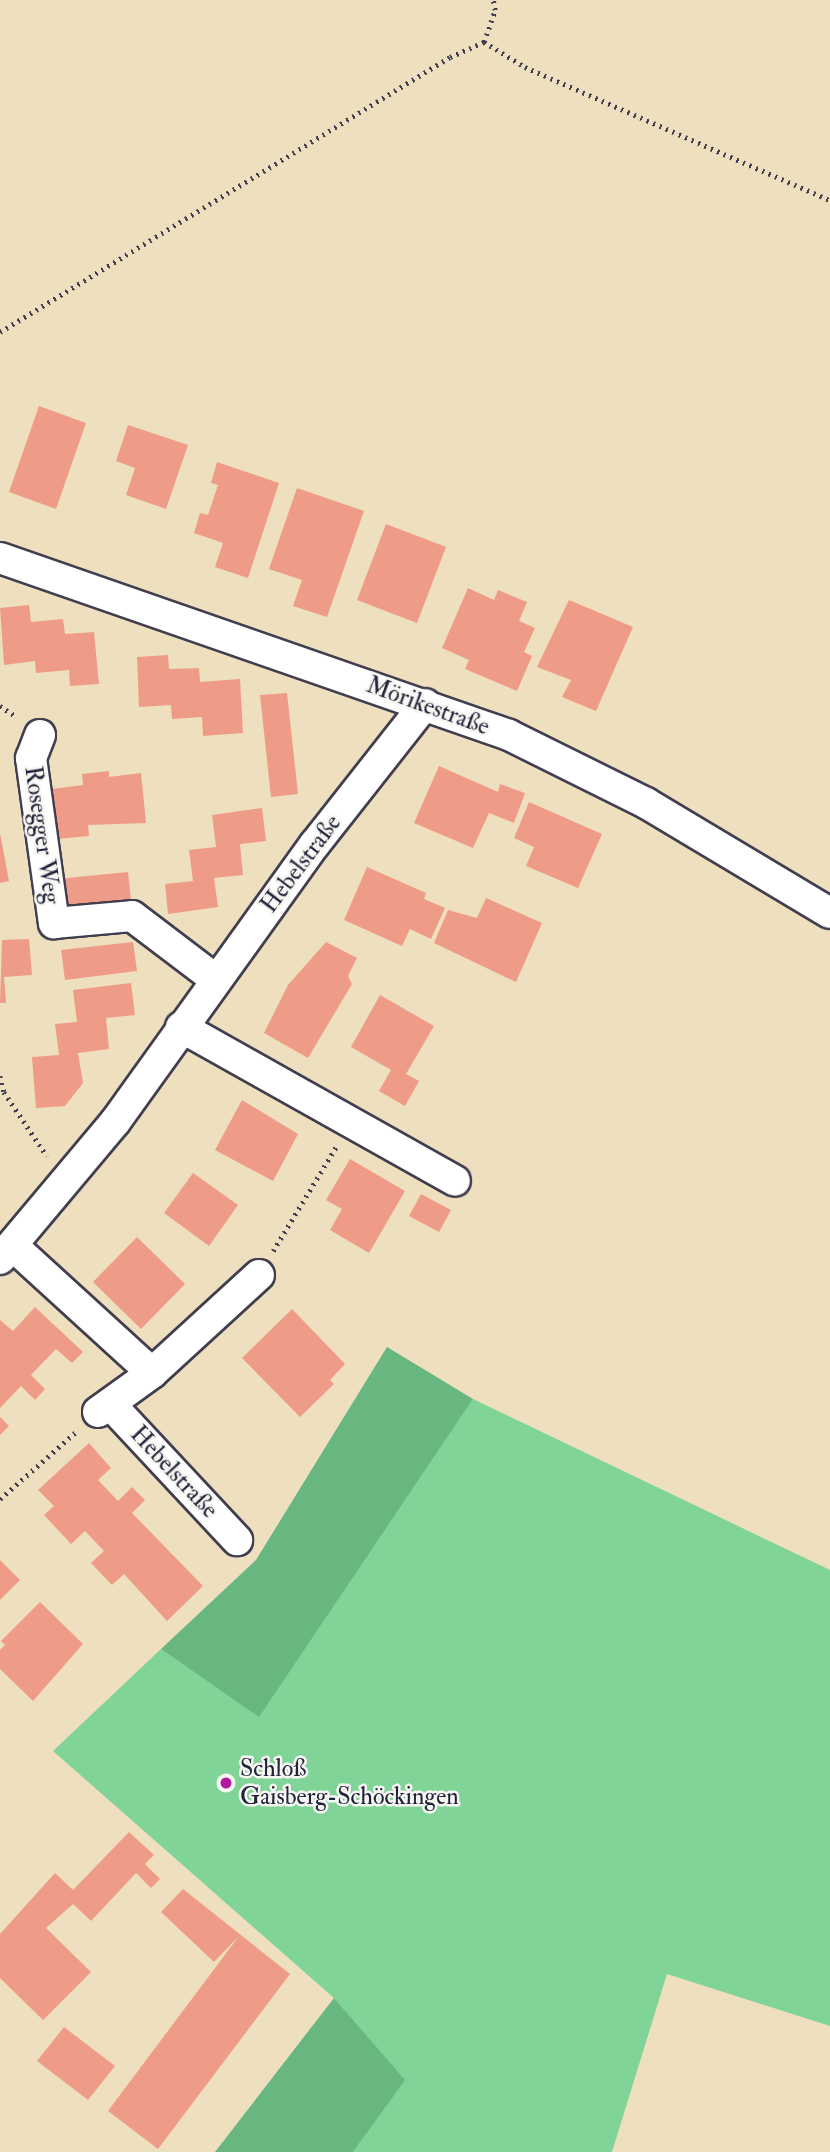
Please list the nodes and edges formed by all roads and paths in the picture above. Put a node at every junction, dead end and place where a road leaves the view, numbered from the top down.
1 (493, 0) edge
2 (484, 42) junction
3 (830, 200) edge
4 (0, 332) edge
5 (0, 558) edge
6 (425, 704) junction
7 (40, 735) dead end
8 (830, 913) edge
9 (215, 979) junction
10 (181, 1027) junction
11 (0, 1076) edge
12 (351, 1122) junction
13 (69, 1180) junction
14 (455, 1181) dead end
15 (6, 1252) edge
16 (258, 1275) joint
17 (152, 1373) junction
18 (104, 1408) junction
19 (0, 1499) edge
20 (237, 1540) dead end

1 - 2 path
2 - 3 path
2 - 4 path
5 - 6 street, Mörikestraße
6 - 8 street, Mörikestraße
6 - 9 street, Hebelstraße
7 - 9 street, Rosegger Weg
9 - 10 street, Hebelstraße
10 - 12 street
10 - 13 street, Hebelstraße
11 - 13 path
12 - 14 street
12 - 16 path
13 - 15 street, Hebelstraße
15 - 17 street, Hebelstraße
16 - 17 street, Hebelstraße
17 - 18 street, Hebelstraße
18 - 19 path
18 - 20 street, Hebelstraße

